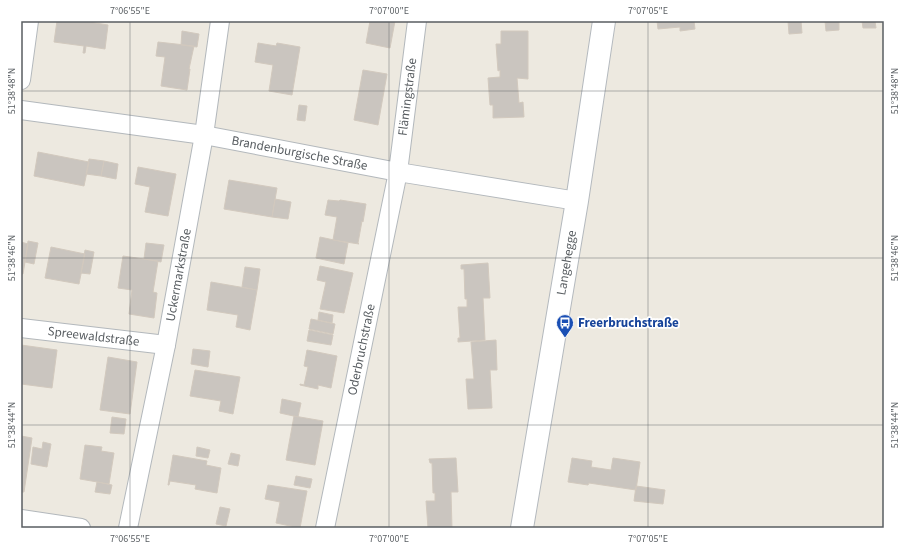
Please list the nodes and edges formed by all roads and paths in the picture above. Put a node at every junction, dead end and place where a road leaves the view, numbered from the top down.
1 (29, 21) edge
2 (220, 21) edge
3 (417, 21) edge
4 (604, 21) edge
5 (21, 80) edge
6 (21, 110) edge
7 (204, 135) junction
8 (398, 172) junction
9 (577, 201) junction
10 (21, 328) edge
11 (166, 345) junction
12 (21, 519) edge
13 (81, 528) edge
14 (128, 528) edge
15 (325, 528) edge
16 (522, 528) edge

1 - 5 street
2 - 7 street, Uckermarkstraße
3 - 8 street, Flämingstraße
4 - 9 street, Langehegge
6 - 7 street, Brandenburgische Straße
7 - 8 street, Brandenburgische Straße
7 - 11 street, Uckermarkstraße
8 - 9 street, Brandenburgische Straße
8 - 15 street, Oderbruchstraße
9 - 16 street, Langehegge
10 - 11 street, Spreewaldstraße
11 - 14 street, Uckermarkstraße
12 - 13 street

